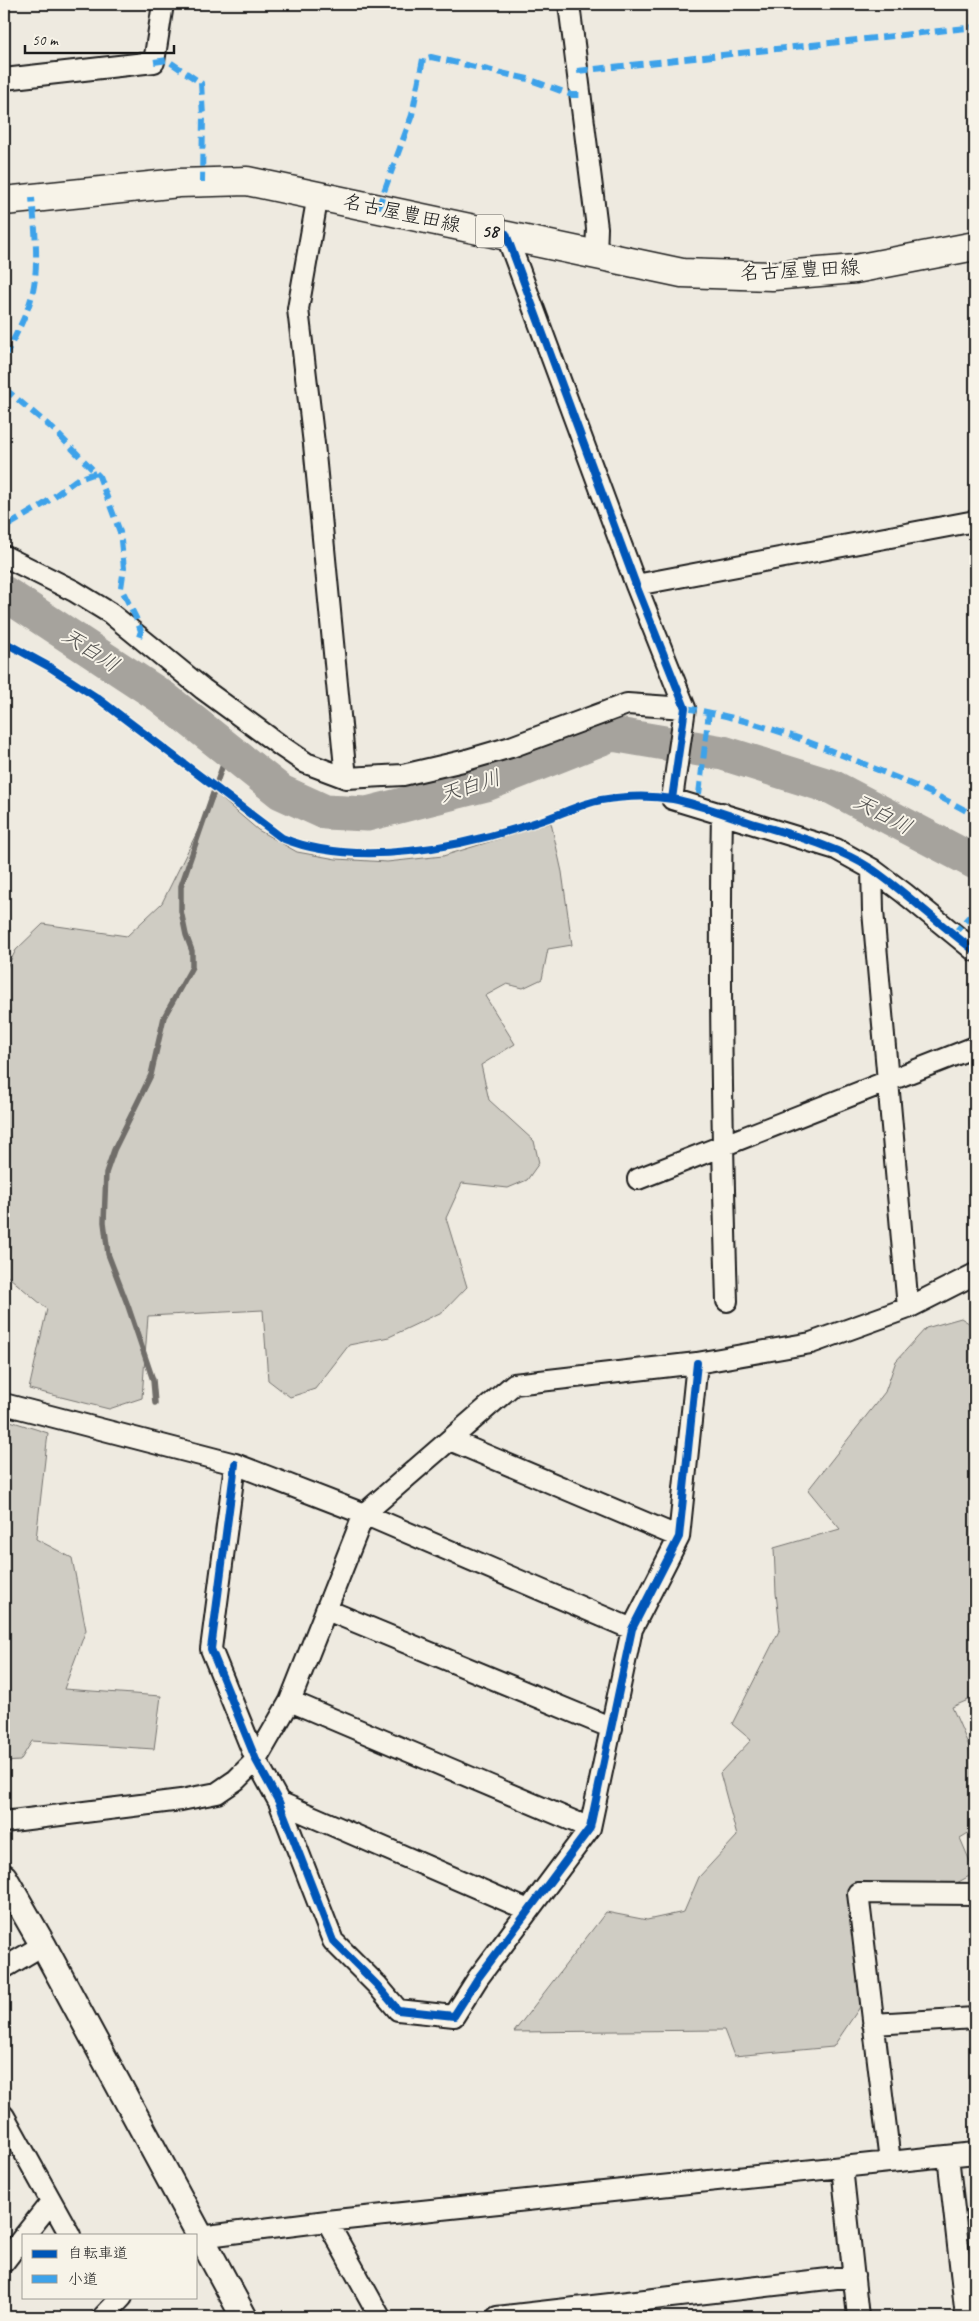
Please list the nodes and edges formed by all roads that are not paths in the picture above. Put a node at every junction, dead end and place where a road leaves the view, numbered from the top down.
1 (163, 4) edge
2 (569, 4) edge
3 (4, 79) edge
4 (318, 195) junction
5 (4, 201) edge
6 (506, 234) junction
7 (975, 246) edge
8 (596, 254) junction
9 (975, 521) edge
10 (4, 556) edge
11 (636, 585) junction
12 (685, 708) junction
13 (346, 778) junction
14 (722, 813) junction
15 (872, 869) junction
16 (975, 951) edge
17 (975, 1047) edge
18 (888, 1082) junction
19 (722, 1147) junction
20 (638, 1179) dead end
21 (975, 1274) edge
22 (727, 1301) dead end
23 (908, 1308) junction
24 (697, 1363) junction
25 (4, 1404) edge
26 (450, 1440) junction
27 (235, 1464) junction
28 (364, 1514) junction
29 (679, 1537) junction
30 (327, 1610) junction
31 (632, 1629) junction
32 (290, 1701) junction
33 (612, 1728) junction
34 (256, 1760) junction
35 (279, 1802) junction
36 (4, 1822) edge
37 (590, 1828) junction
38 (4, 1878) edge
39 (975, 1894) edge
40 (528, 1910) junction
41 (43, 1946) junction
42 (4, 1968) edge
43 (975, 2018) edge
44 (873, 2024) junction
45 (4, 2116) edge
46 (975, 2153) edge
47 (948, 2156) junction
48 (890, 2162) junction
49 (842, 2167) junction
50 (51, 2202) junction
51 (327, 2221) junction
52 (26, 2234) edge
53 (69, 2234) edge
54 (196, 2234) edge
55 (198, 2238) edge
56 (22, 2239) edge
57 (4, 2262) edge
58 (854, 2276) junction
59 (244, 2317) edge
60 (380, 2317) edge
61 (497, 2317) edge
62 (858, 2317) edge
63 (966, 2317) edge

1 - 3 street
2 - 8 street
4 - 5 main road, 名古屋豊田線 / 58
4 - 6 main road, 名古屋豊田線 / 58
4 - 13 street
6 - 8 main road, 名古屋豊田線 / 58
6 - 11 street
7 - 8 main road, 名古屋豊田線 / 58
9 - 11 street
10 - 13 street
11 - 12 street
12 - 13 street
12 - 14 street
14 - 15 street
14 - 19 street
15 - 16 street
15 - 18 street
17 - 18 street
18 - 19 street
18 - 23 street
19 - 20 street
19 - 22 street
21 - 23 street
23 - 24 street
24 - 26 street
24 - 29 street
25 - 27 street
26 - 28 street
26 - 29 street
27 - 28 street
27 - 34 street
28 - 30 street
28 - 31 street
29 - 31 street
30 - 32 street
30 - 33 street
31 - 33 street
32 - 34 street
32 - 37 street
33 - 37 street
34 - 35 street
34 - 36 street
35 - 40 street
35 - 40 street
37 - 40 street
38 - 41 street
39 - 44 street
41 - 42 street
41 - 54 street
43 - 44 street
44 - 48 street
45 - 50 street
46 - 47 street
47 - 48 street
47 - 63 street
48 - 49 street
49 - 51 street
49 - 58 street
50 - 52 street
50 - 53 street
51 - 55 street
51 - 60 street
55 - 59 street
56 - 57 street
58 - 61 street
58 - 62 street

